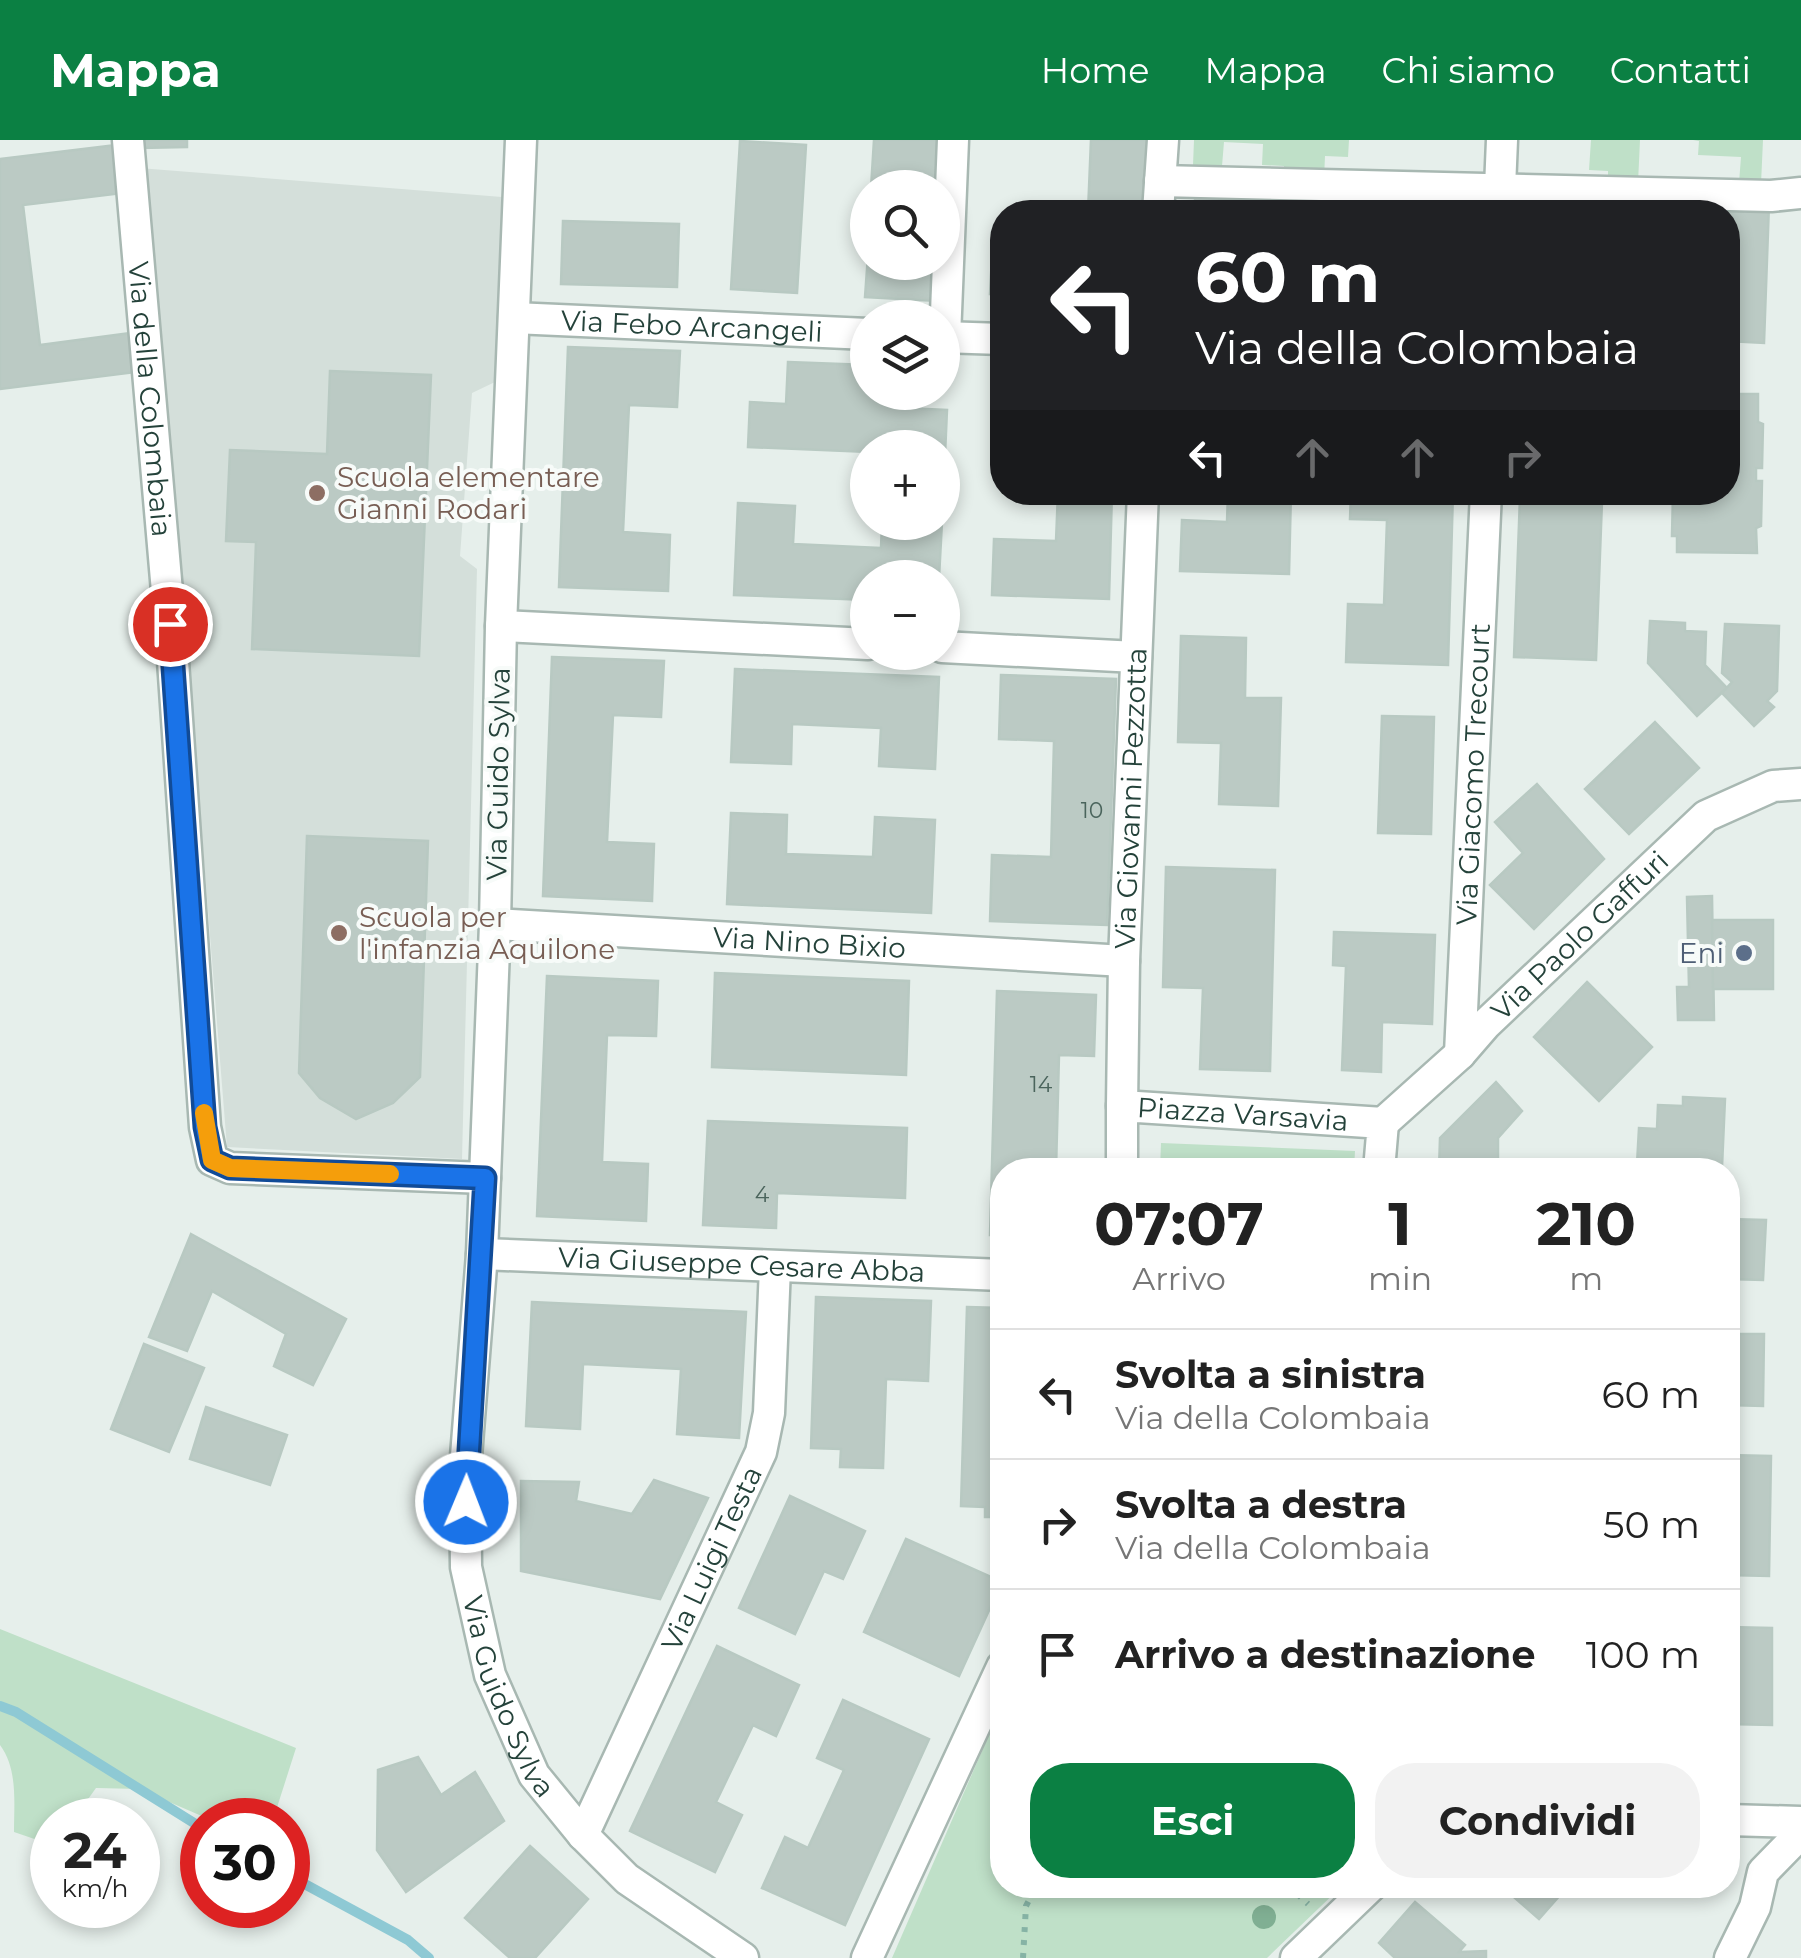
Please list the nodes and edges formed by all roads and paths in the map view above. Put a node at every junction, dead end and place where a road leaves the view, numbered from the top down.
1 (128, 140) edge
2 (521, 140) edge
3 (953, 140) edge
4 (1162, 140) edge
5 (1502, 140) edge
6 (1160, 180) junction
7 (1801, 192) edge
8 (1159, 200) edge
9 (1500, 200) edge
10 (946, 300) edge
11 (514, 318) junction
12 (850, 333) edge
13 (960, 338) edge
14 (990, 339) edge
15 (1142, 505) edge
16 (1485, 505) edge
17 (501, 626) junction
18 (850, 643) edge
19 (960, 648) edge
20 (1136, 656) junction
21 (1801, 784) edge
22 (495, 924) junction
23 (1124, 960) junction
24 (1460, 1054) junction
25 (1122, 1106) junction
26 (1383, 1123) junction
27 (1122, 1158) edge
28 (1381, 1158) edge
29 (485, 1178) junction
30 (482, 1254) junction
31 (775, 1267) junction
32 (990, 1274) edge
33 (990, 1693) edge
34 (1740, 1820) edge
35 (1801, 1822) edge
36 (1801, 1833) edge
37 (583, 1835) junction
38 (1030, 1898) edge
39 (1358, 1898) edge
40 (743, 1958) edge
41 (867, 1958) edge
42 (1023, 1958) edge
43 (1296, 1958) edge
44 (1730, 1958) edge

1 - 29 street, Via della Colombaia
2 - 11 street, Via Guido Sylva
3 - 10 street
4 - 6 street
5 - 9 street
6 - 8 street
6 - 9 street
7 - 9 street
11 - 12 street, Via Febo Arcangeli
11 - 17 street, Via Guido Sylva
13 - 14 street
15 - 20 street, Via Giovanni Pezzotta
16 - 24 street, Via Giacomo Trecourt
17 - 18 street
17 - 22 street, Via Guido Sylva
19 - 20 street
20 - 23 street, Via Giovanni Pezzotta
21 - 24 street, Via Paolo Gaffuri
22 - 23 street, Via Nino Bixio
22 - 29 street, Via Guido Sylva
23 - 25 street, Via Giovanni Pezzotta
24 - 26 street, Via Paolo Gaffuri
25 - 26 street, Piazza Varsavia
25 - 27 street, Piazza Varsavia
26 - 28 street, Piazza Varsavia
29 - 30 street, Via Guido Sylva
30 - 31 street, Via Giuseppe Cesare Abba
30 - 37 street, Via Guido Sylva
31 - 32 street, Via Giuseppe Cesare Abba
31 - 37 street, Via Luigi Testa
33 - 41 street
34 - 35 street
36 - 44 street
37 - 40 street, Via Guido Sylva
38 - 42 path
39 - 43 street

